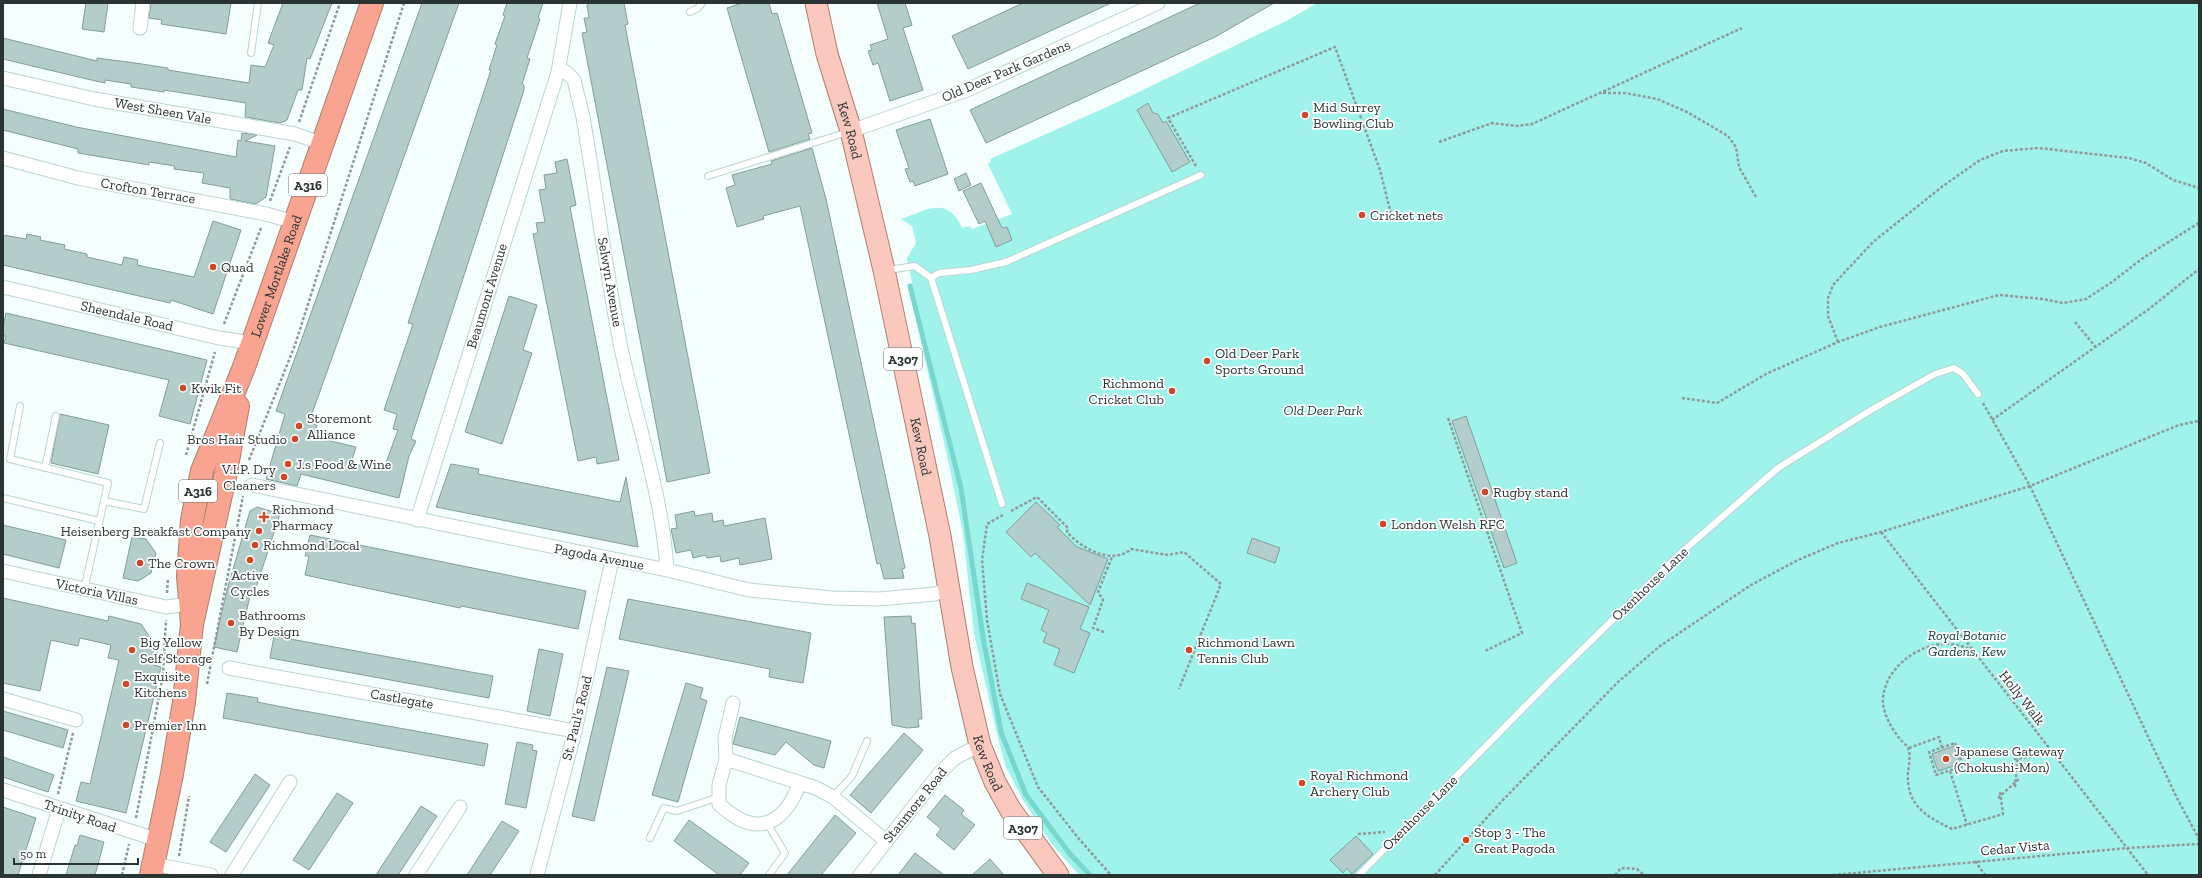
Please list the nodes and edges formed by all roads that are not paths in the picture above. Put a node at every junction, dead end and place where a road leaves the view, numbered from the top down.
1 (144, 3) edge
2 (258, 3) edge
3 (372, 3) edge
4 (570, 3) edge
5 (702, 3) edge
6 (816, 3) edge
7 (1158, 3) edge
8 (690, 12) dead end
9 (140, 28) dead end
10 (251, 53) dead end
11 (558, 72) junction
12 (3, 78) edge
13 (851, 131) junction
14 (323, 144) junction
15 (3, 158) edge
16 (1201, 175) road end
17 (708, 176) dead end
18 (295, 222) junction
19 (884, 270) junction
20 (931, 278) junction
21 (3, 287) edge
22 (252, 343) junction
23 (1978, 394) road end
24 (20, 406) dead end
25 (56, 416) dead end
26 (160, 443) dead end
27 (45, 468) junction
28 (248, 488) road end
29 (3, 498) edge
30 (104, 500) junction
31 (1002, 504) road end
32 (417, 520) junction
33 (99, 521) junction
34 (612, 560) junction
35 (666, 570) junction
36 (3, 571) edge
37 (948, 589) junction
38 (84, 590) junction
39 (191, 614) junction
40 (229, 668) dead end
41 (3, 699) edge
42 (733, 703) dead end
43 (76, 720) road end
44 (575, 731) junction
45 (867, 741) dead end
46 (980, 745) junction
47 (726, 759) junction
48 (290, 782) dead end
49 (800, 783) junction
50 (3, 790) edge
51 (719, 797) junction
52 (833, 797) junction
53 (460, 807) dead end
54 (57, 808) junction
55 (767, 822) junction
56 (650, 838) dead end
57 (158, 840) junction
58 (886, 841) junction
59 (152, 869) edge
60 (39, 875) edge
61 (211, 875) edge
62 (232, 875) edge
63 (416, 875) edge
64 (537, 875) edge
65 (769, 875) edge
66 (860, 875) edge
67 (1058, 875) edge
68 (1359, 875) edge

1 - 9 street
2 - 10 lane
3 - 14 highway, Lower Mortlake Road / A316
4 - 11 street
5 - 8 lane
6 - 13 main road, Kew Road / A307
7 - 13 street, Old Deer Park Gardens
11 - 32 street, Beaumont Avenue
11 - 35 street, Selwyn Avenue
12 - 14 street, West Sheen Vale
13 - 17 lane
13 - 19 main road, Kew Road / A307
14 - 18 highway, Lower Mortlake Road / A316
15 - 18 street, Crofton Terrace
16 - 20 lane
18 - 22 highway, Lower Mortlake Road / A316
19 - 20 lane
19 - 37 main road, Kew Road / A307
20 - 31 lane
21 - 22 street, Sheendale Road
22 - 39 highway, Lower Mortlake Road / A316
23 - 68 lane, Oxenhouse Lane
24 - 27 lane
25 - 27 lane
26 - 30 lane
27 - 30 lane
28 - 32 street, Pagoda Avenue
29 - 33 lane
30 - 33 lane
32 - 34 street, Pagoda Avenue
33 - 38 lane
34 - 35 street, Pagoda Avenue
34 - 44 street, St. Paul’s Road
35 - 37 street, Pagoda Avenue
36 - 38 street, Victoria Villas
37 - 46 main road, Kew Road / A307
38 - 39 street, Victoria Villas
39 - 57 highway, Lower Mortlake Road / A316
40 - 44 street, Castlegate
41 - 43 street
42 - 47 street
44 - 64 street, St. Paul’s Road
45 - 52 lane
46 - 58 street, Stanmore Road
46 - 67 main road, Kew Road / A307
47 - 49 street
47 - 51 street
48 - 62 street
49 - 52 street
49 - 55 street
50 - 54 street, Trinity Road
51 - 55 street
51 - 56 lane
52 - 58 street
53 - 63 street
54 - 57 street, Trinity Road
54 - 60 street
55 - 65 lane
57 - 59 highway, Lower Mortlake Road / A316
58 - 66 street, Stanmore Road
59 - 61 street

